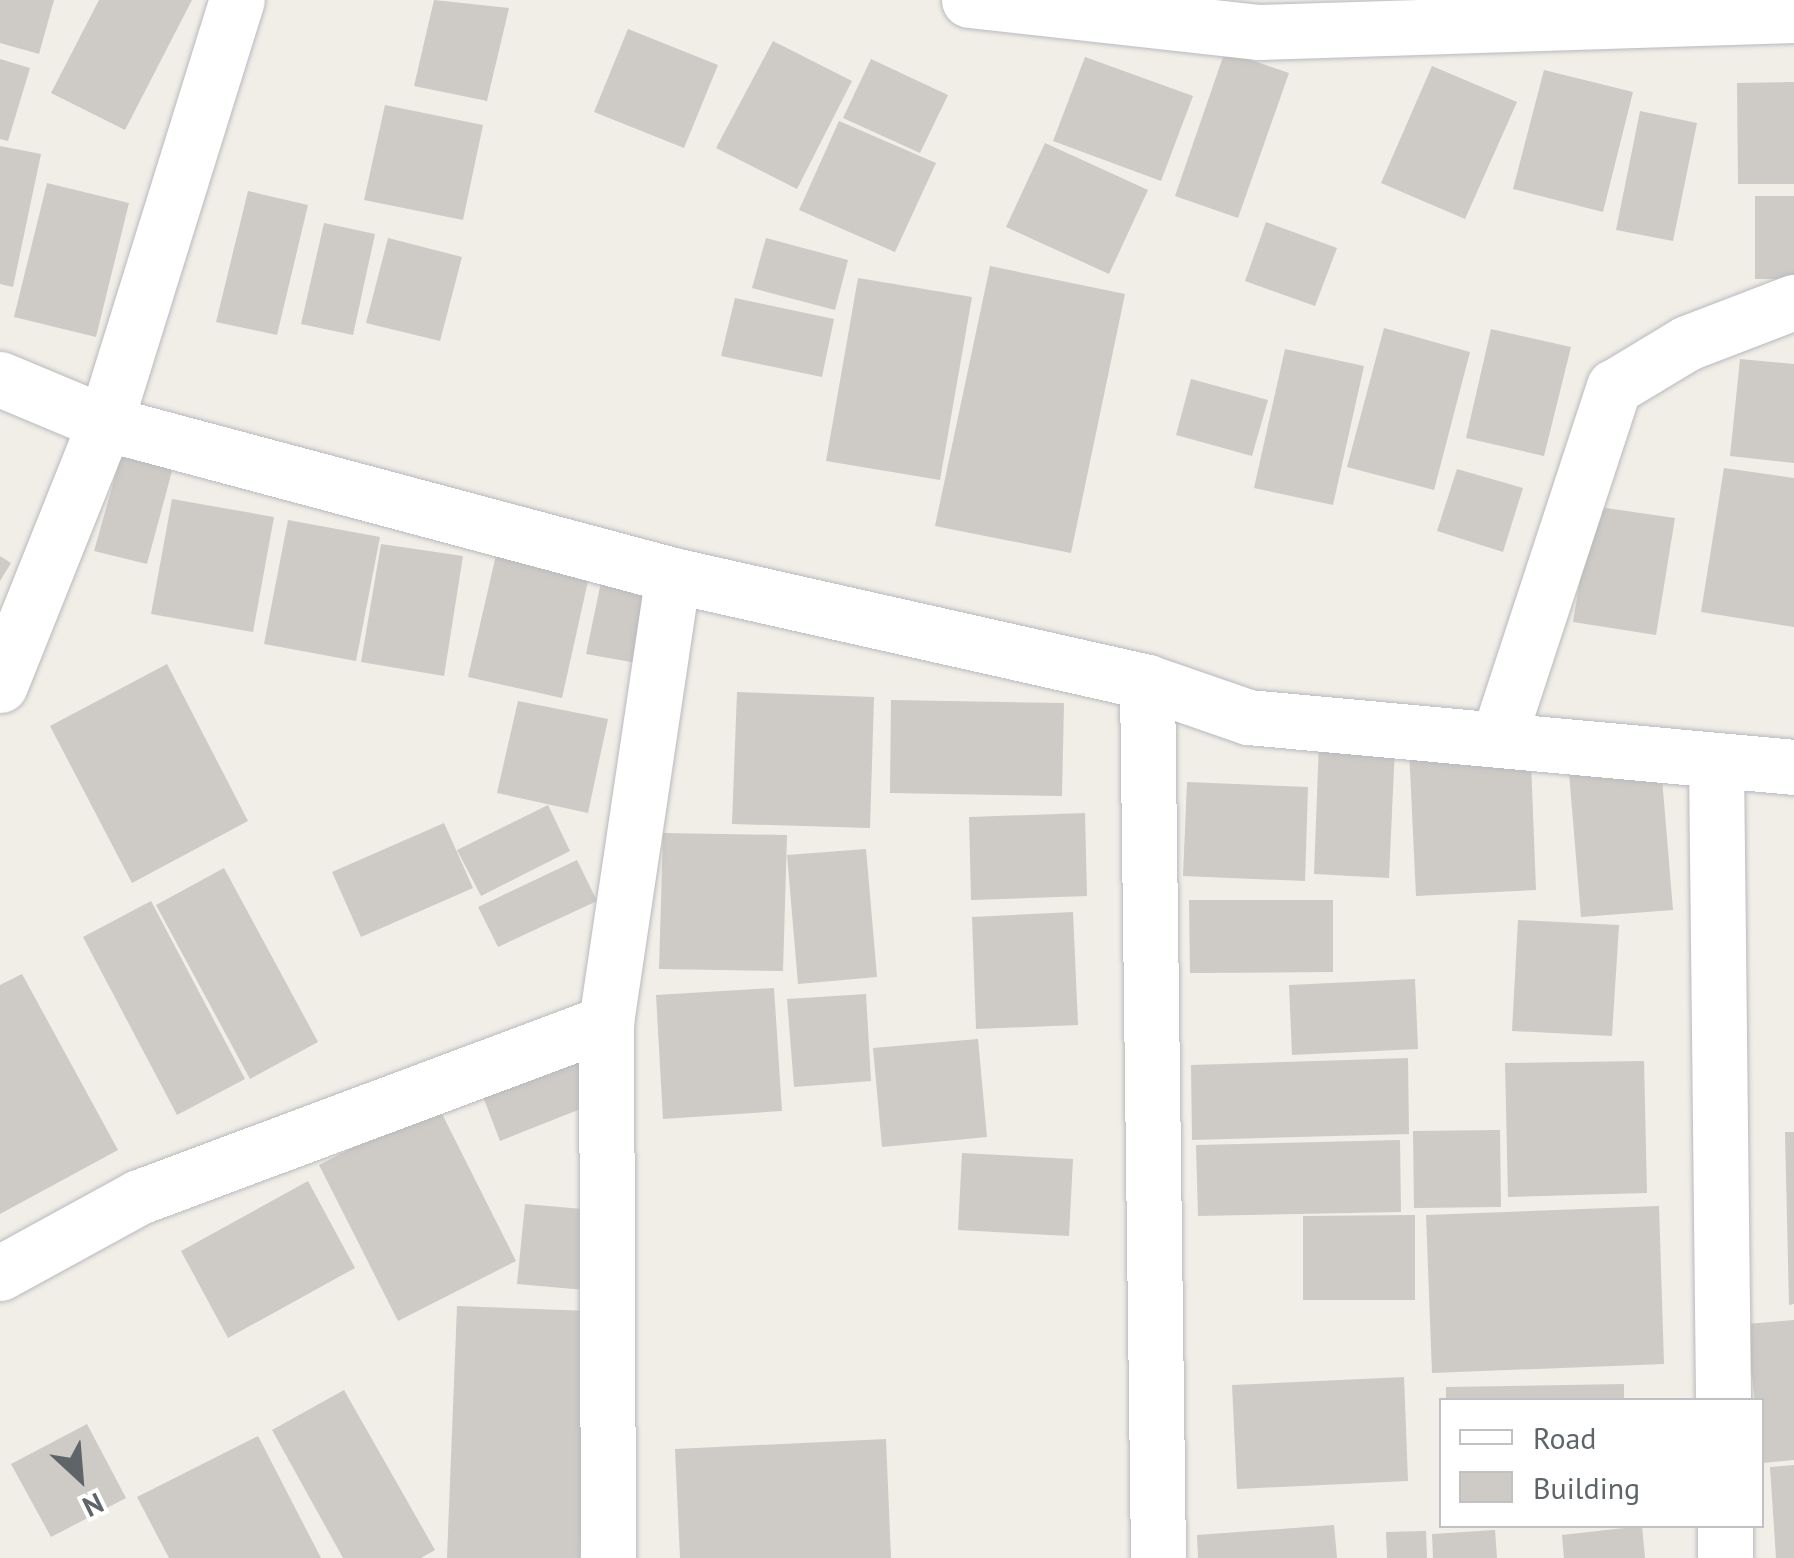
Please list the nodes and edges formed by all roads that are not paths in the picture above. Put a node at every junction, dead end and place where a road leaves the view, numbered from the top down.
1 (237, 0) edge
2 (970, 0) edge
3 (1794, 15) edge
4 (1794, 302) edge
5 (0, 378) edge
6 (105, 423) junction
7 (673, 574) junction
8 (1147, 682) junction
9 (0, 685) edge
10 (1498, 739) junction
11 (1716, 761) junction
12 (1794, 767) edge
13 (606, 1022) junction
14 (0, 1274) edge
15 (1724, 1398) edge
16 (1725, 1528) edge
17 (608, 1558) edge
18 (1158, 1558) edge
19 (1725, 1558) edge

1 - 6 street
2 - 3 street
4 - 10 street
5 - 6 street
6 - 7 street
6 - 9 street
7 - 8 street
7 - 13 street
8 - 10 street
8 - 18 street
10 - 11 street
11 - 12 street
11 - 15 street
13 - 14 street
13 - 17 street
16 - 19 street

